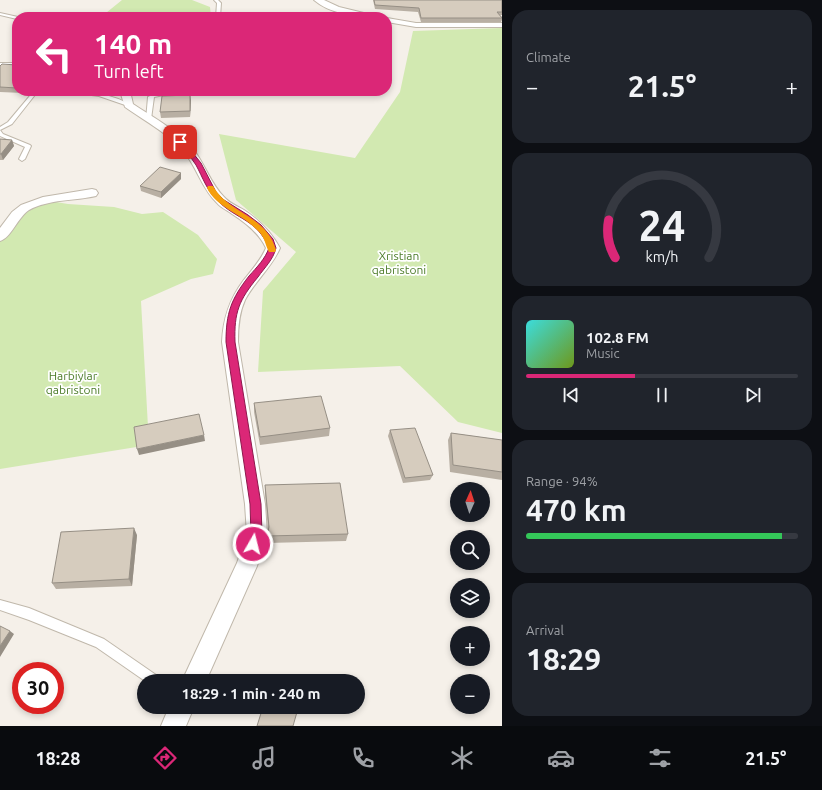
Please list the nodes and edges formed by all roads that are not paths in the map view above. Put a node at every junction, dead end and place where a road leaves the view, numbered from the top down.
1 (216, 0) edge
2 (318, 0) edge
3 (218, 12) edge
4 (348, 12) edge
5 (0, 14) edge
6 (12, 17) edge
7 (392, 21) edge
8 (502, 25) edge
9 (0, 64) edge
10 (12, 64) edge
11 (32, 96) edge
12 (109, 96) edge
13 (152, 96) edge
14 (127, 98) edge
15 (148, 119) junction
16 (0, 130) edge
17 (22, 159) dead end
18 (92, 193) dead end
19 (0, 237) edge
20 (0, 605) edge
21 (145, 674) edge
22 (197, 674) edge
23 (179, 714) edge
24 (173, 726) edge

1 - 3 lane
2 - 4 street
5 - 6 lane
7 - 8 street
9 - 10 lane
11 - 16 lane
12 - 14 lane
13 - 15 lane
14 - 15 street
15 - 22 street
16 - 17 lane
18 - 19 street
20 - 21 lane
23 - 24 street

